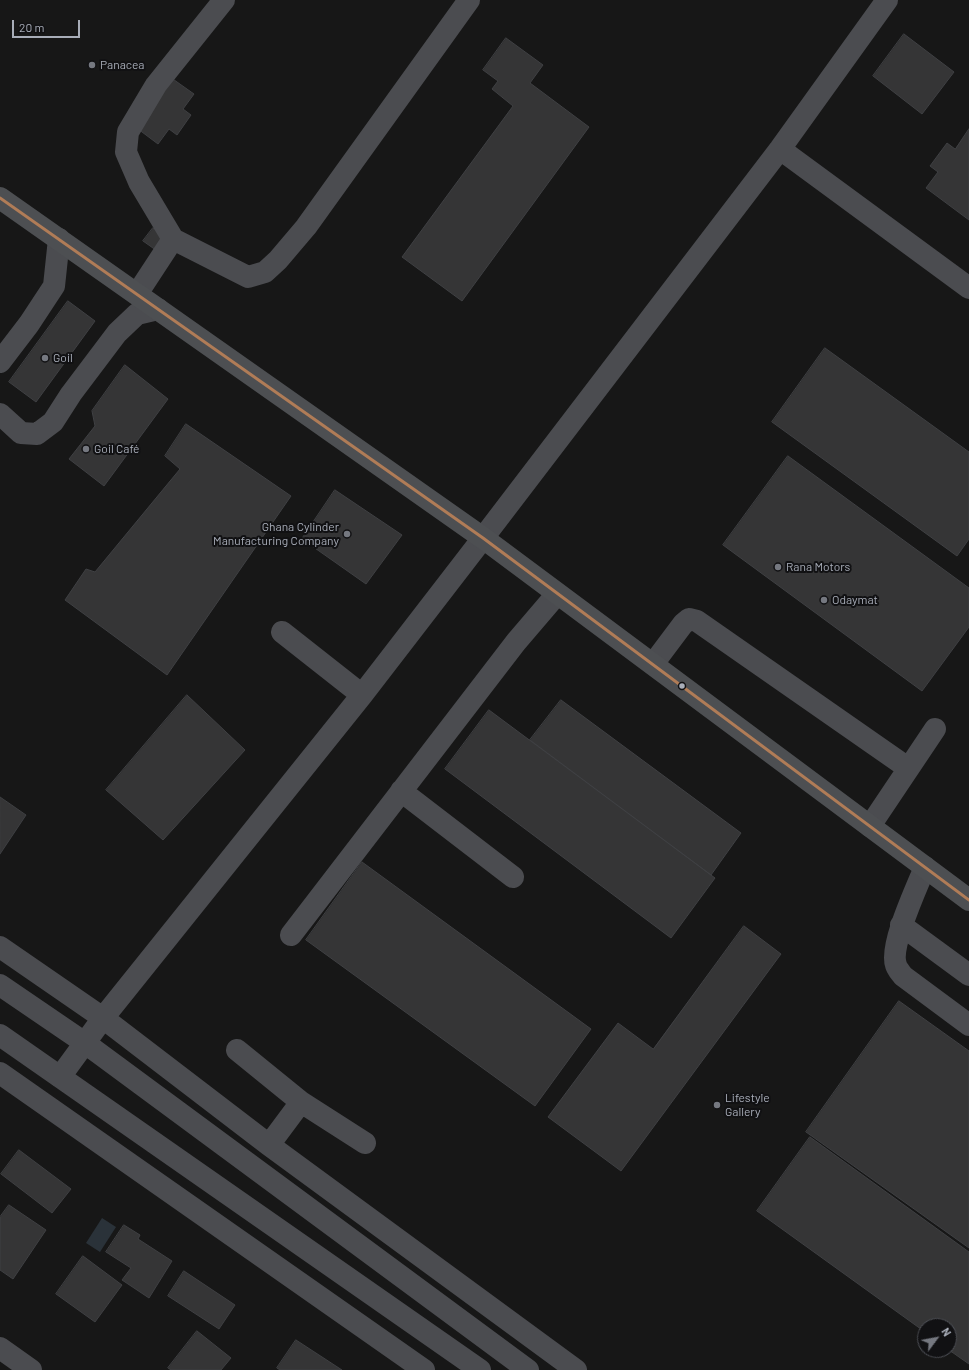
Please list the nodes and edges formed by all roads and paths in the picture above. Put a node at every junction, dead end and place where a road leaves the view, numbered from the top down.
1 (224, 0) edge
2 (469, 0) edge
3 (887, 0) edge
4 (780, 150) junction
5 (0, 198) edge
6 (59, 239) junction
7 (173, 239) junction
8 (969, 288) edge
9 (137, 294) junction
10 (158, 309) junction
11 (0, 362) edge
12 (0, 414) edge
13 (482, 538) junction
14 (557, 594) junction
15 (282, 632) dead end
16 (653, 664) junction
17 (362, 696) junction
18 (935, 729) dead end
19 (908, 768) junction
20 (401, 791) junction
21 (870, 826) junction
22 (924, 867) junction
23 (513, 877) dead end
24 (969, 900) edge
25 (901, 925) junction
26 (291, 935) dead end
27 (0, 947) edge
28 (969, 975) edge
29 (0, 985) edge
30 (103, 1018) junction
31 (969, 1025) edge
32 (0, 1035) edge
33 (85, 1043) junction
34 (237, 1050) dead end
35 (0, 1073) edge
36 (60, 1077) junction
37 (301, 1102) junction
38 (364, 1143) dead end
39 (268, 1145) junction
40 (0, 1348) edge
41 (31, 1370) edge
42 (424, 1370) edge
43 (480, 1370) edge
44 (528, 1370) edge
45 (576, 1370) edge

1 - 7 street
2 - 7 street
3 - 4 street
4 - 8 street
4 - 13 street
5 - 6 main road
6 - 9 main road
6 - 11 street
7 - 9 street
9 - 10 main road
10 - 12 street
10 - 13 main road
13 - 14 main road
13 - 17 street
14 - 16 main road
14 - 20 street
15 - 17 street
16 - 19 street
16 - 21 main road
17 - 30 street
18 - 19 street
19 - 21 street
20 - 23 street
20 - 26 street
21 - 22 main road
22 - 24 main road
22 - 25 street
25 - 28 street
25 - 31 street
27 - 30 street
29 - 33 street
30 - 33 street
30 - 39 street
32 - 36 street
33 - 36 street
33 - 44 street
34 - 37 street
35 - 42 street
36 - 43 street
37 - 38 street
37 - 39 street
39 - 45 street
40 - 41 street

